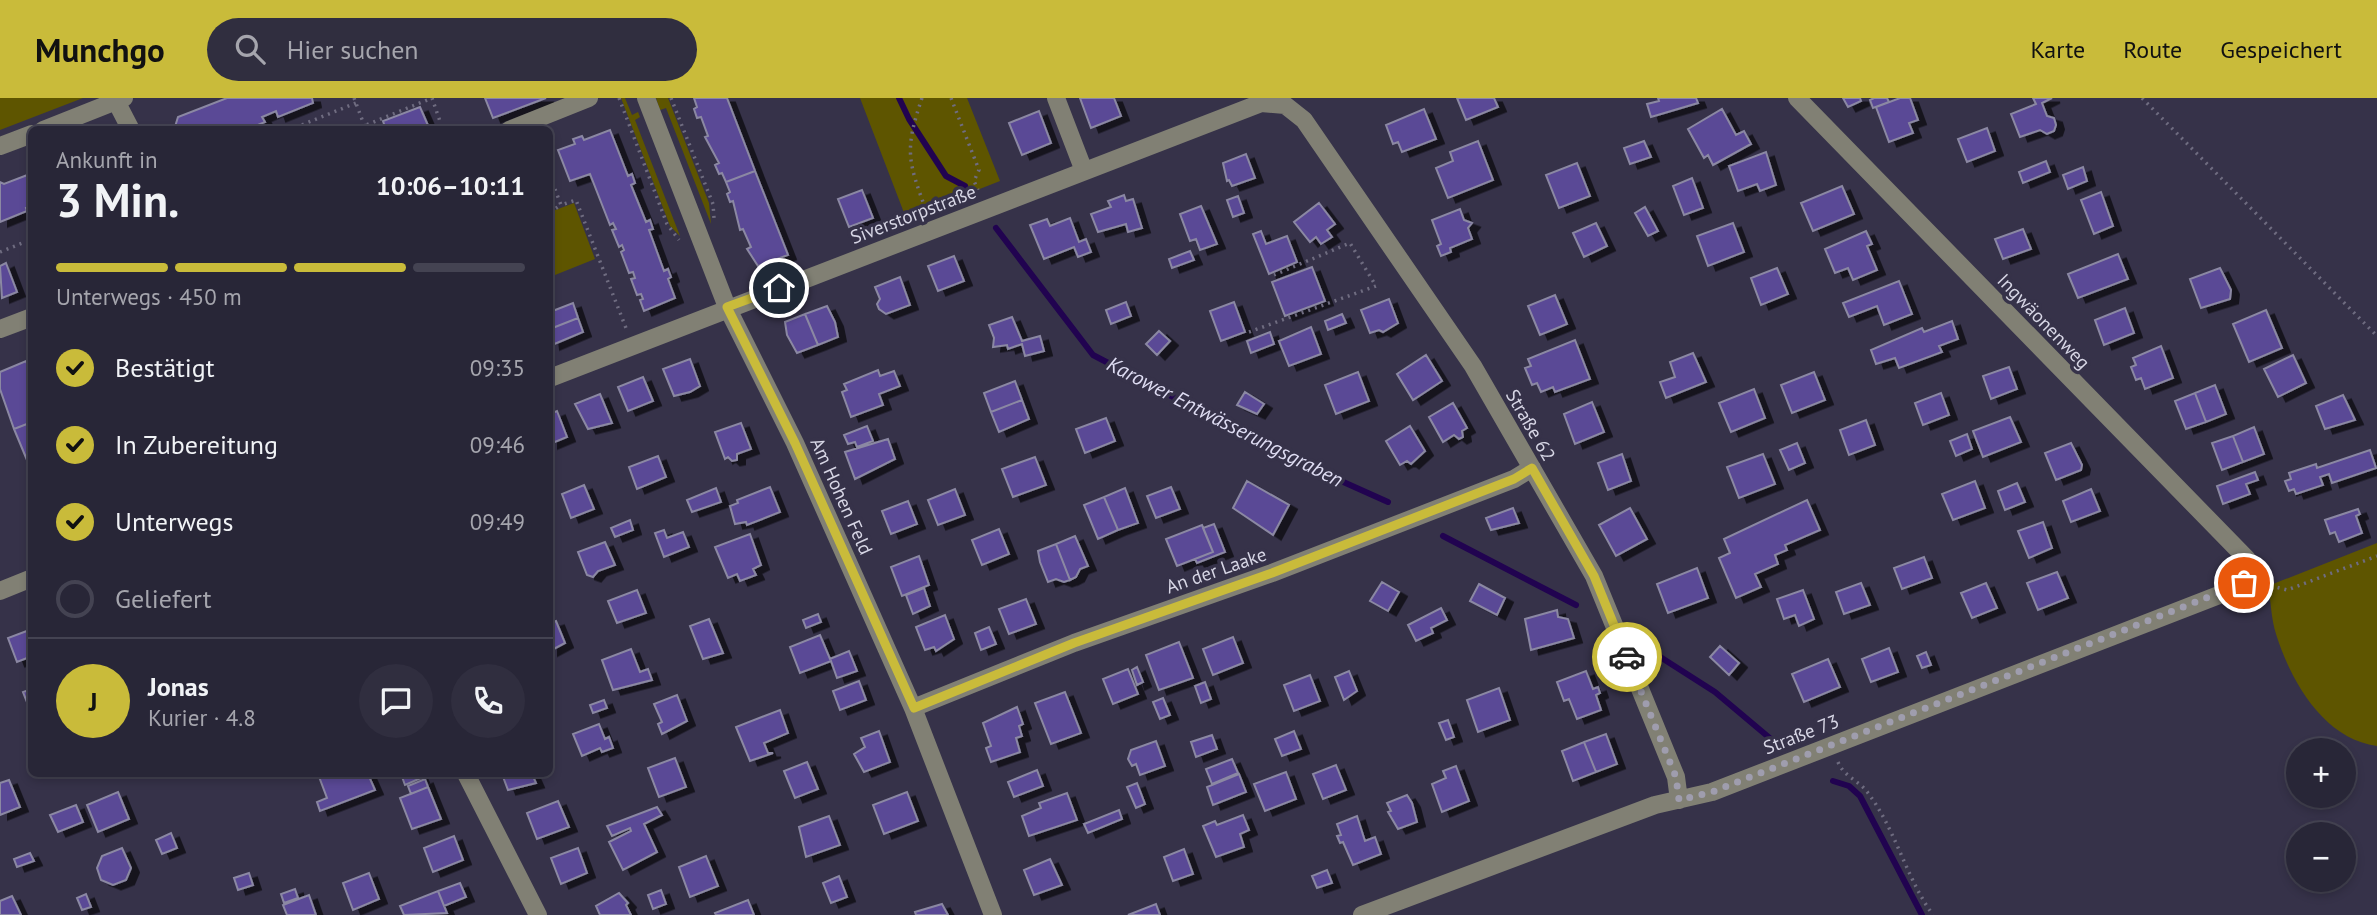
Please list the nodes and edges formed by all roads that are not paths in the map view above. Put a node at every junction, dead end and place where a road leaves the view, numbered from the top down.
1 (589, 98) edge
2 (646, 98) edge
3 (1056, 98) edge
4 (1797, 98) edge
5 (120, 100) edge
6 (1287, 102) edge
7 (53, 126) edge
8 (130, 126) edge
9 (519, 126) edge
10 (28, 136) edge
11 (0, 146) edge
12 (1084, 171) junction
13 (727, 307) junction
14 (28, 320) edge
15 (0, 329) edge
16 (553, 377) edge
17 (1532, 468) junction
18 (2249, 578) joint
19 (28, 580) edge
20 (0, 591) edge
21 (914, 708) junction
22 (468, 777) edge
23 (1679, 800) junction
24 (538, 915) edge
25 (993, 915) edge
26 (1362, 915) edge

1 - 9 street
2 - 13 street, Am Hohen Feld
3 - 12 street
4 - 18 street, Ingwäonenweg
5 - 7 street
5 - 8 street
6 - 12 street, Siverstorpstraße
6 - 17 street, Straße 62
10 - 11 street
12 - 13 street, Siverstorpstraße
13 - 16 street, Siverstorpstraße
13 - 21 street, Am Hohen Feld
14 - 15 street
17 - 21 street, An der Laake
17 - 23 street, Straße 62
18 - 23 street, Straße 73
19 - 20 street
21 - 25 street, Am Hohen Feld
22 - 24 street
23 - 26 street, Straße 73

